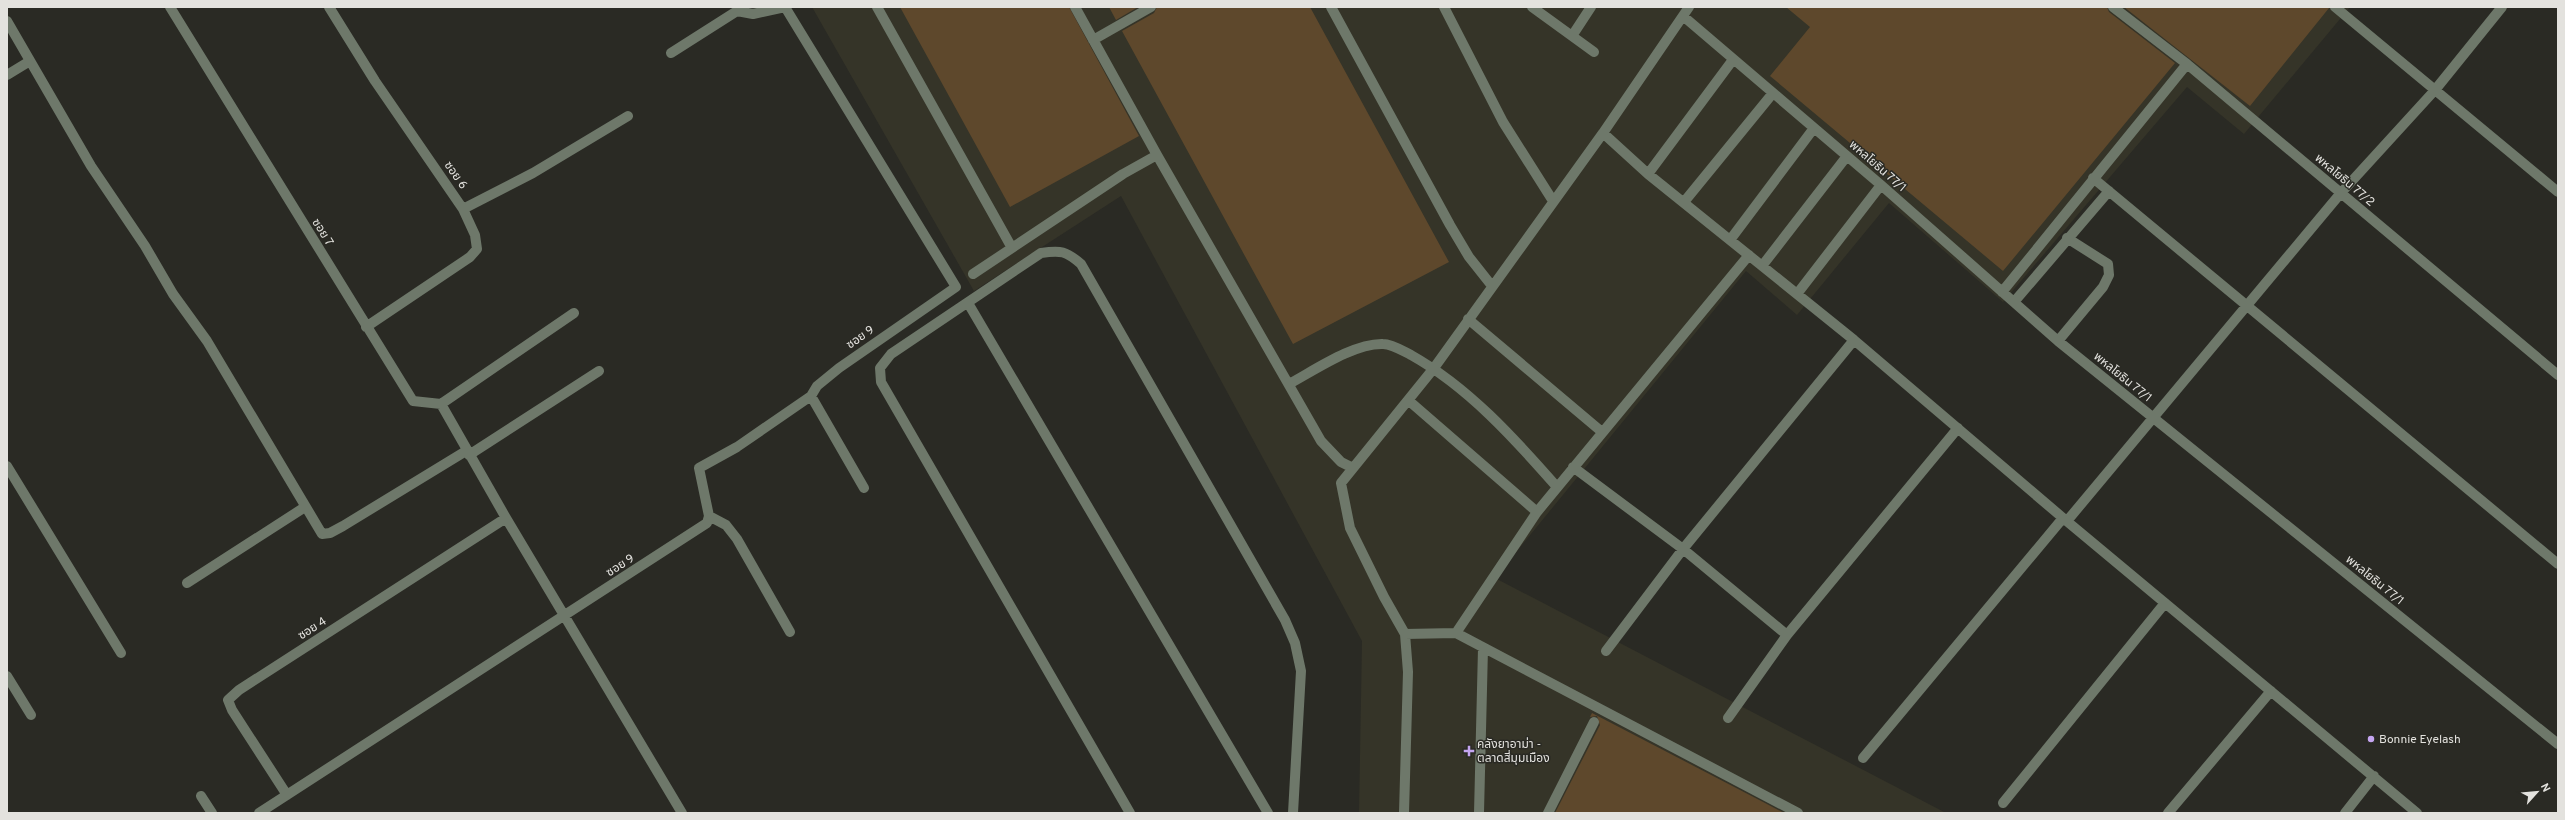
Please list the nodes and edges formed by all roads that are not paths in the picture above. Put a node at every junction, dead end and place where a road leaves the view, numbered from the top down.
1 (170, 7) edge
2 (329, 7) edge
3 (785, 7) edge
4 (878, 7) edge
5 (1075, 7) edge
6 (1151, 7) edge
7 (1331, 7) edge
8 (1444, 7) edge
9 (1532, 7) edge
10 (1591, 7) edge
11 (1689, 7) edge
12 (2113, 7) edge
13 (2335, 7) edge
14 (2502, 7) edge
15 (1683, 16) junction
16 (7, 21) edge
17 (1572, 36) junction
18 (1093, 40) junction
19 (1594, 52) dead end
20 (671, 53) dead end
21 (30, 61) junction
22 (1732, 61) junction
23 (2187, 64) junction
24 (7, 75) edge
25 (2435, 90) junction
26 (1773, 94) junction
27 (628, 116) dead end
28 (1814, 128) junction
29 (1603, 133) junction
30 (1157, 155) junction
31 (1847, 156) junction
32 (1648, 174) junction
33 (2093, 178) junction
34 (1880, 185) junction
35 (2109, 191) junction
36 (2558, 192) edge
37 (2340, 194) junction
38 (1553, 202) junction
39 (1684, 202) junction
40 (463, 209) junction
41 (2067, 238) junction
42 (1730, 240) junction
43 (1012, 248) junction
44 (1749, 255) junction
45 (1762, 266) junction
46 (973, 274) dead end
47 (1492, 286) junction
48 (2002, 292) junction
49 (1797, 294) junction
50 (2014, 302) junction
51 (968, 303) junction
52 (2247, 306) junction
53 (574, 313) dead end
54 (1468, 319) junction
55 (366, 327) junction
56 (1854, 340) junction
57 (2058, 341) junction
58 (1434, 368) junction
59 (599, 371) dead end
60 (2558, 375) edge
61 (1289, 384) junction
62 (811, 396) junction
63 (1408, 400) junction
64 (441, 404) junction
65 (2152, 418) junction
66 (1958, 428) junction
67 (1602, 432) junction
68 (468, 453) junction
69 (7, 466) edge
70 (1573, 467) junction
71 (1353, 468) junction
72 (1557, 487) junction
73 (864, 488) dead end
74 (305, 507) junction
75 (1537, 512) junction
76 (708, 516) junction
77 (506, 518) junction
78 (2065, 520) junction
79 (1683, 549) junction
80 (2558, 564) edge
81 (187, 583) dead end
82 (2165, 603) junction
83 (564, 617) junction
84 (790, 632) dead end
85 (1456, 633) junction
86 (1405, 634) junction
87 (1787, 635) junction
88 (1482, 648) junction
89 (1606, 651) dead end
90 (121, 653) dead end
91 (7, 676) edge
92 (2271, 691) junction
93 (31, 715) dead end
94 (1728, 718) dead end
95 (1594, 722) dead end
96 (2558, 744) edge
97 (1863, 758) dead end
98 (2374, 776) junction
99 (287, 795) junction
100 (201, 796) dead end
101 (2002, 803) dead end
102 (212, 813) edge
103 (258, 813) edge
104 (682, 813) edge
105 (1130, 813) edge
106 (1268, 813) edge
107 (1293, 813) edge
108 (1404, 813) edge
109 (1479, 813) edge
110 (1548, 813) edge
111 (1798, 813) edge
112 (2168, 813) edge
113 (2344, 813) edge
114 (2417, 813) edge

1 - 55 street, ซอย 7
2 - 40 street, ซอย 6
3 - 20 street
3 - 62 street, ซอย 9
4 - 43 street
5 - 18 street
6 - 18 street
7 - 47 street
8 - 38 street
9 - 17 street
10 - 17 street
11 - 15 street
12 - 23 street, พหลโยธิน 77/2
13 - 25 street
14 - 25 street
15 - 22 street, พหลโยธิน 77/1
15 - 29 street
16 - 21 street
17 - 19 street
18 - 30 street
21 - 24 street
21 - 74 street
22 - 26 street, พหลโยธิน 77/1
22 - 32 street
23 - 33 street
23 - 37 street, พหลโยธิน 77/2
25 - 36 street
25 - 37 street
26 - 28 street, พหลโยธิน 77/1
26 - 39 street
27 - 40 street
28 - 31 street, พหลโยธิน 77/1
28 - 42 street
29 - 32 street
29 - 38 street
30 - 43 street
30 - 61 street
31 - 34 street, พหลโยธิน 77/1
31 - 45 street
32 - 39 street
33 - 35 street
33 - 48 street
34 - 48 street, พหลโยธิน 77/1
34 - 49 street
35 - 41 street
35 - 52 street
37 - 52 street
37 - 60 street, พหลโยธิน 77/2
38 - 47 street
39 - 42 street
40 - 55 street, ซอย 6
41 - 50 street
41 - 57 street
42 - 44 street
43 - 46 street
44 - 45 street
44 - 67 street
45 - 49 street
47 - 54 street
48 - 50 street, พหลโยธิน 77/1
49 - 56 street
50 - 57 street, พหลโยธิน 77/1
51 - 105 street
51 - 106 street
51 - 107 street
52 - 65 street
52 - 80 street
53 - 64 street
54 - 58 street
54 - 67 street
55 - 64 street, ซอย 7
56 - 66 street
56 - 79 street
57 - 65 street, พหลโยธิน 77/1
58 - 61 street
58 - 63 street
58 - 72 street
59 - 68 street
61 - 71 street
62 - 73 street
62 - 76 street, ซอย 9
63 - 71 street
63 - 75 street
64 - 68 street
65 - 78 street
65 - 96 street, พหลโยธิน 77/1
66 - 78 street
66 - 87 street
67 - 70 street
68 - 74 street
68 - 77 street
69 - 90 street
70 - 72 street
70 - 79 street
71 - 86 street
72 - 75 street
74 - 81 street
75 - 85 street
76 - 83 street, ซอย 9
76 - 84 street
77 - 83 street
77 - 99 street, ซอย 4
78 - 82 street
78 - 97 street
79 - 87 street
79 - 89 street
82 - 92 street
82 - 101 street
83 - 99 street, ซอย 9
83 - 104 street
85 - 86 street
85 - 88 street
86 - 108 street
87 - 94 street
88 - 109 street
88 - 111 street
91 - 93 street
92 - 98 street
92 - 112 street
95 - 110 street
98 - 113 street
98 - 114 street
99 - 103 street, ซอย 9
100 - 102 street

